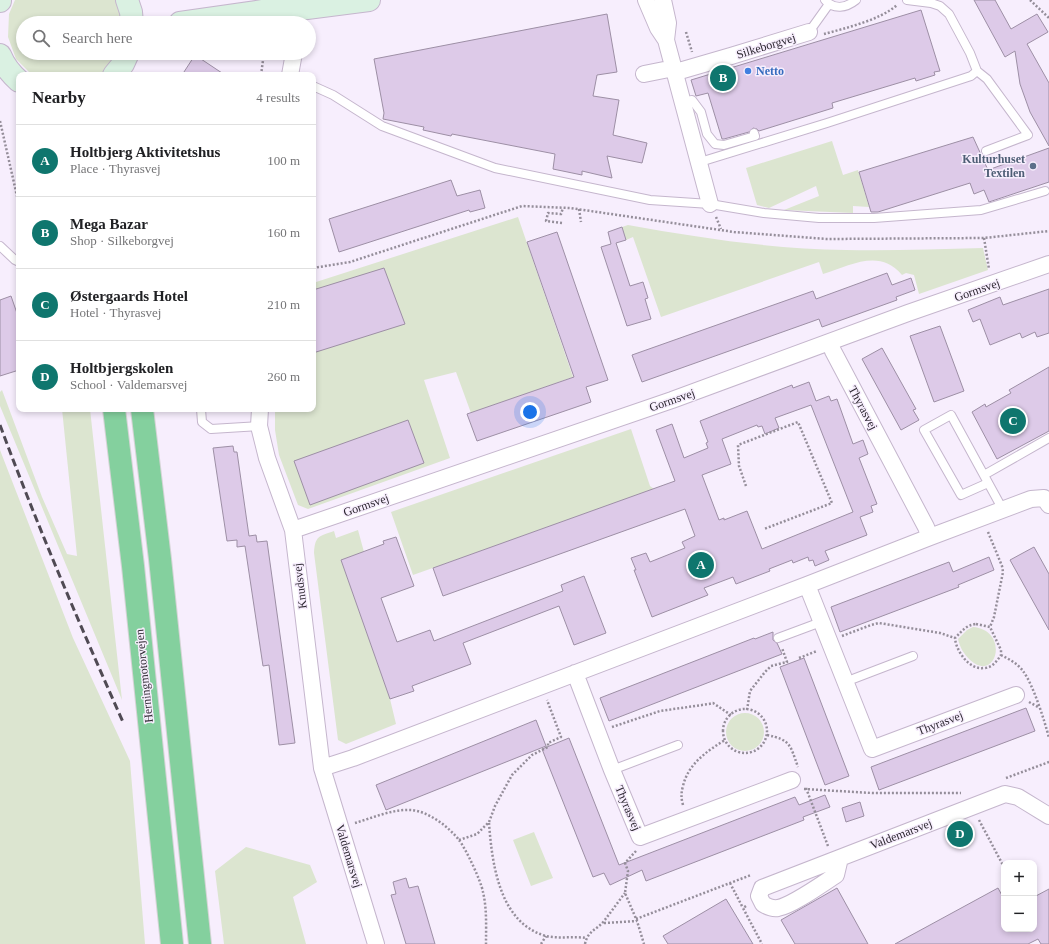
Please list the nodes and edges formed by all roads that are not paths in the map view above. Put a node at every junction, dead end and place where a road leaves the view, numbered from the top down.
1 (127, 0) edge
2 (369, 0) edge
3 (646, 0) edge
4 (663, 0) edge
5 (856, 0) edge
6 (907, 0) edge
7 (827, 2) edge
8 (262, 6) edge
9 (299, 11) edge
10 (131, 16) edge
11 (214, 16) edge
12 (809, 32) joint
13 (666, 40) junction
14 (0, 55) edge
15 (125, 60) edge
16 (293, 60) edge
17 (675, 70) junction
18 (116, 72) edge
19 (291, 72) edge
20 (977, 72) junction
21 (644, 74) dead end
22 (16, 78) edge
23 (316, 87) edge
24 (684, 102) junction
25 (754, 133) dead end
26 (986, 150) dead end
27 (700, 162) junction
28 (1045, 191) dead end
29 (710, 204) junction
30 (0, 246) edge
31 (16, 261) edge
32 (1049, 264) edge
33 (830, 343) junction
34 (114, 412) edge
35 (142, 412) edge
36 (201, 412) edge
37 (260, 412) edge
38 (259, 426) junction
39 (1049, 438) edge
40 (984, 475) junction
41 (988, 483) junction
42 (1049, 505) edge
43 (1003, 510) junction
44 (293, 530) junction
45 (930, 537) junction
46 (807, 585) junction
47 (821, 622) junction
48 (778, 638) dead end
49 (913, 656) dead end
50 (575, 673) junction
51 (845, 682) junction
52 (1016, 695) dead end
53 (678, 745) dead end
54 (322, 768) junction
55 (612, 770) junction
56 (792, 780) dead end
57 (1049, 816) edge
58 (840, 858) junction
59 (172, 944) edge
60 (200, 944) edge
61 (376, 944) edge

1 - 10 main road
2 - 9 main road
3 - 13 street
4 - 13 street
5 - 7 lane
6 - 20 lane
7 - 12 lane
8 - 9 main road
8 - 11 main road
12 - 17 street, Silkeborgvej
13 - 17 street
14 - 22 main road
15 - 18 main road
16 - 19 street
17 - 21 street, Silkeborgvej
17 - 24 street
20 - 26 lane
20 - 27 lane
23 - 29 lane
24 - 25 lane
24 - 27 street
27 - 29 street
28 - 29 lane
30 - 31 lane
32 - 33 street, Gormsvej
33 - 44 street, Gormsvej
33 - 45 street, Thyrasvej
34 - 59 highway, Herningmotorvejen
35 - 60 highway
36 - 38 lane
37 - 38 street, Knudsvej
38 - 44 street, Knudsvej
39 - 40 lane
40 - 41 lane
40 - 41 lane
41 - 43 lane
42 - 43 street
43 - 45 street
44 - 54 street, Knudsvej
45 - 46 street
46 - 47 street, Thyrasvej
46 - 50 street
47 - 48 lane
47 - 51 street, Thyrasvej
49 - 51 lane
50 - 54 street
50 - 55 street, Thyrasvej
51 - 52 street, Thyrasvej
53 - 55 lane
54 - 61 street, Valdemarsvej
55 - 56 street, Thyrasvej
57 - 58 street, Valdemarsvej
58 - 58 street, Valdemarsvej

